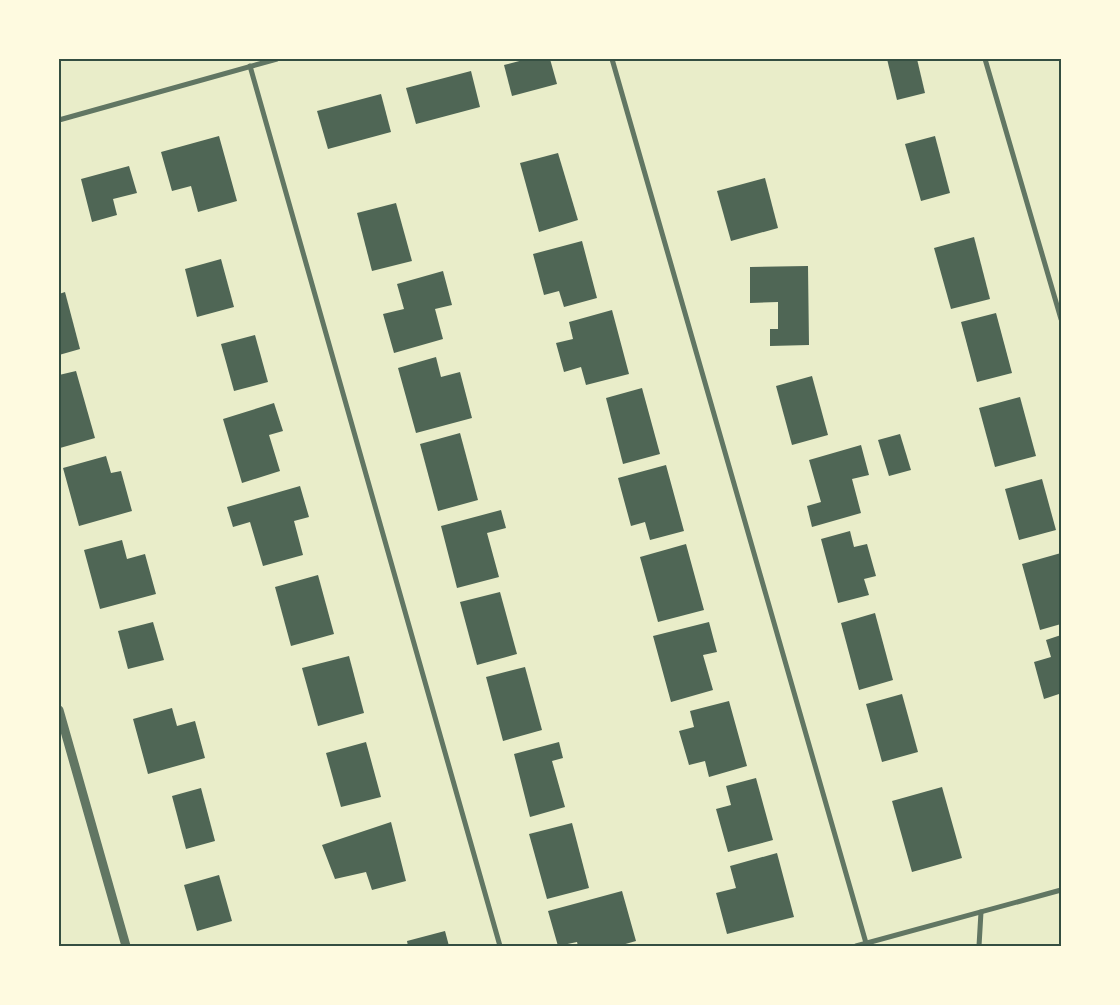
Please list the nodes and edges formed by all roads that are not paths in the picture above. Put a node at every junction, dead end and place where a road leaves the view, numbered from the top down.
1 (277, 59) edge
2 (612, 59) edge
3 (985, 59) edge
4 (250, 66) junction
5 (59, 120) edge
6 (1061, 319) edge
7 (59, 710) edge
8 (1061, 890) edge
9 (981, 912) junction
10 (866, 943) junction
11 (126, 946) edge
12 (500, 946) edge
13 (856, 946) edge
14 (979, 946) edge

1 - 4 street
2 - 10 street
3 - 6 street
4 - 5 street
4 - 12 street
7 - 11 street
8 - 9 street
9 - 10 street
9 - 14 street
10 - 13 street

